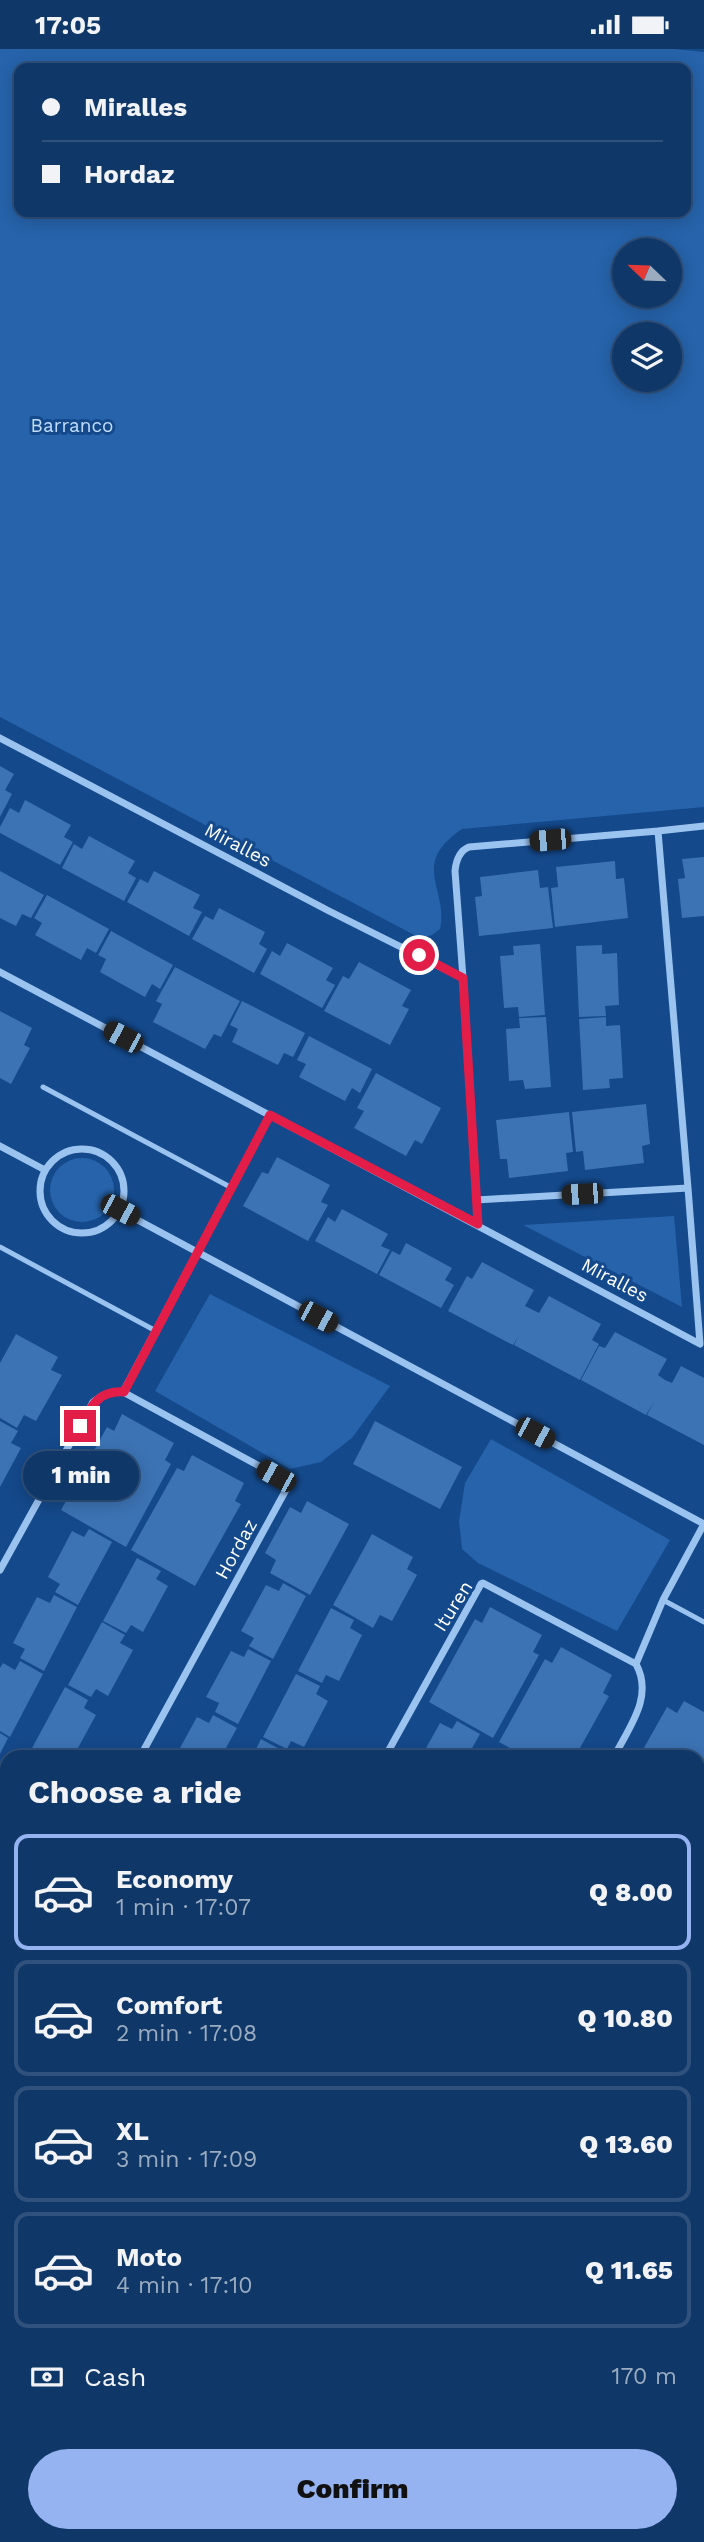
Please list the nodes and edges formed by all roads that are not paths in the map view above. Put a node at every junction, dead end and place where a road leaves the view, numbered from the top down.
1 (0, 738) edge
2 (704, 827) edge
3 (658, 831) junction
4 (0, 972) edge
5 (463, 978) junction
6 (43, 1087) dead end
7 (270, 1115) junction
8 (0, 1146) edge
9 (45, 1170) junction
10 (232, 1188) junction
11 (688, 1188) junction
12 (477, 1200) junction
13 (120, 1210) junction
14 (478, 1224) junction
15 (0, 1247) edge
16 (198, 1252) junction
17 (156, 1331) junction
18 (702, 1345) edge
19 (124, 1392) junction
20 (704, 1524) edge
21 (0, 1570) edge
22 (663, 1600) junction
23 (704, 1622) edge
24 (636, 1664) junction
25 (144, 1750) edge
26 (388, 1750) edge
27 (618, 1750) edge

1 - 5 street, Miralles
2 - 3 street
3 - 5 street
3 - 11 street, Miralles
4 - 7 street, Miralles
5 - 12 street
6 - 10 lane
7 - 10 street
7 - 14 street, Miralles
8 - 9 street
9 - 13 street
9 - 13 street
10 - 16 street
11 - 12 street
11 - 18 street, Miralles
12 - 14 street
13 - 16 street
14 - 18 street, Miralles
15 - 17 lane
16 - 17 street
16 - 20 street
17 - 19 street
19 - 21 street
19 - 25 street, Hordaz
20 - 22 street
22 - 23 lane
22 - 24 street
24 - 26 street, Ituren
24 - 27 street

